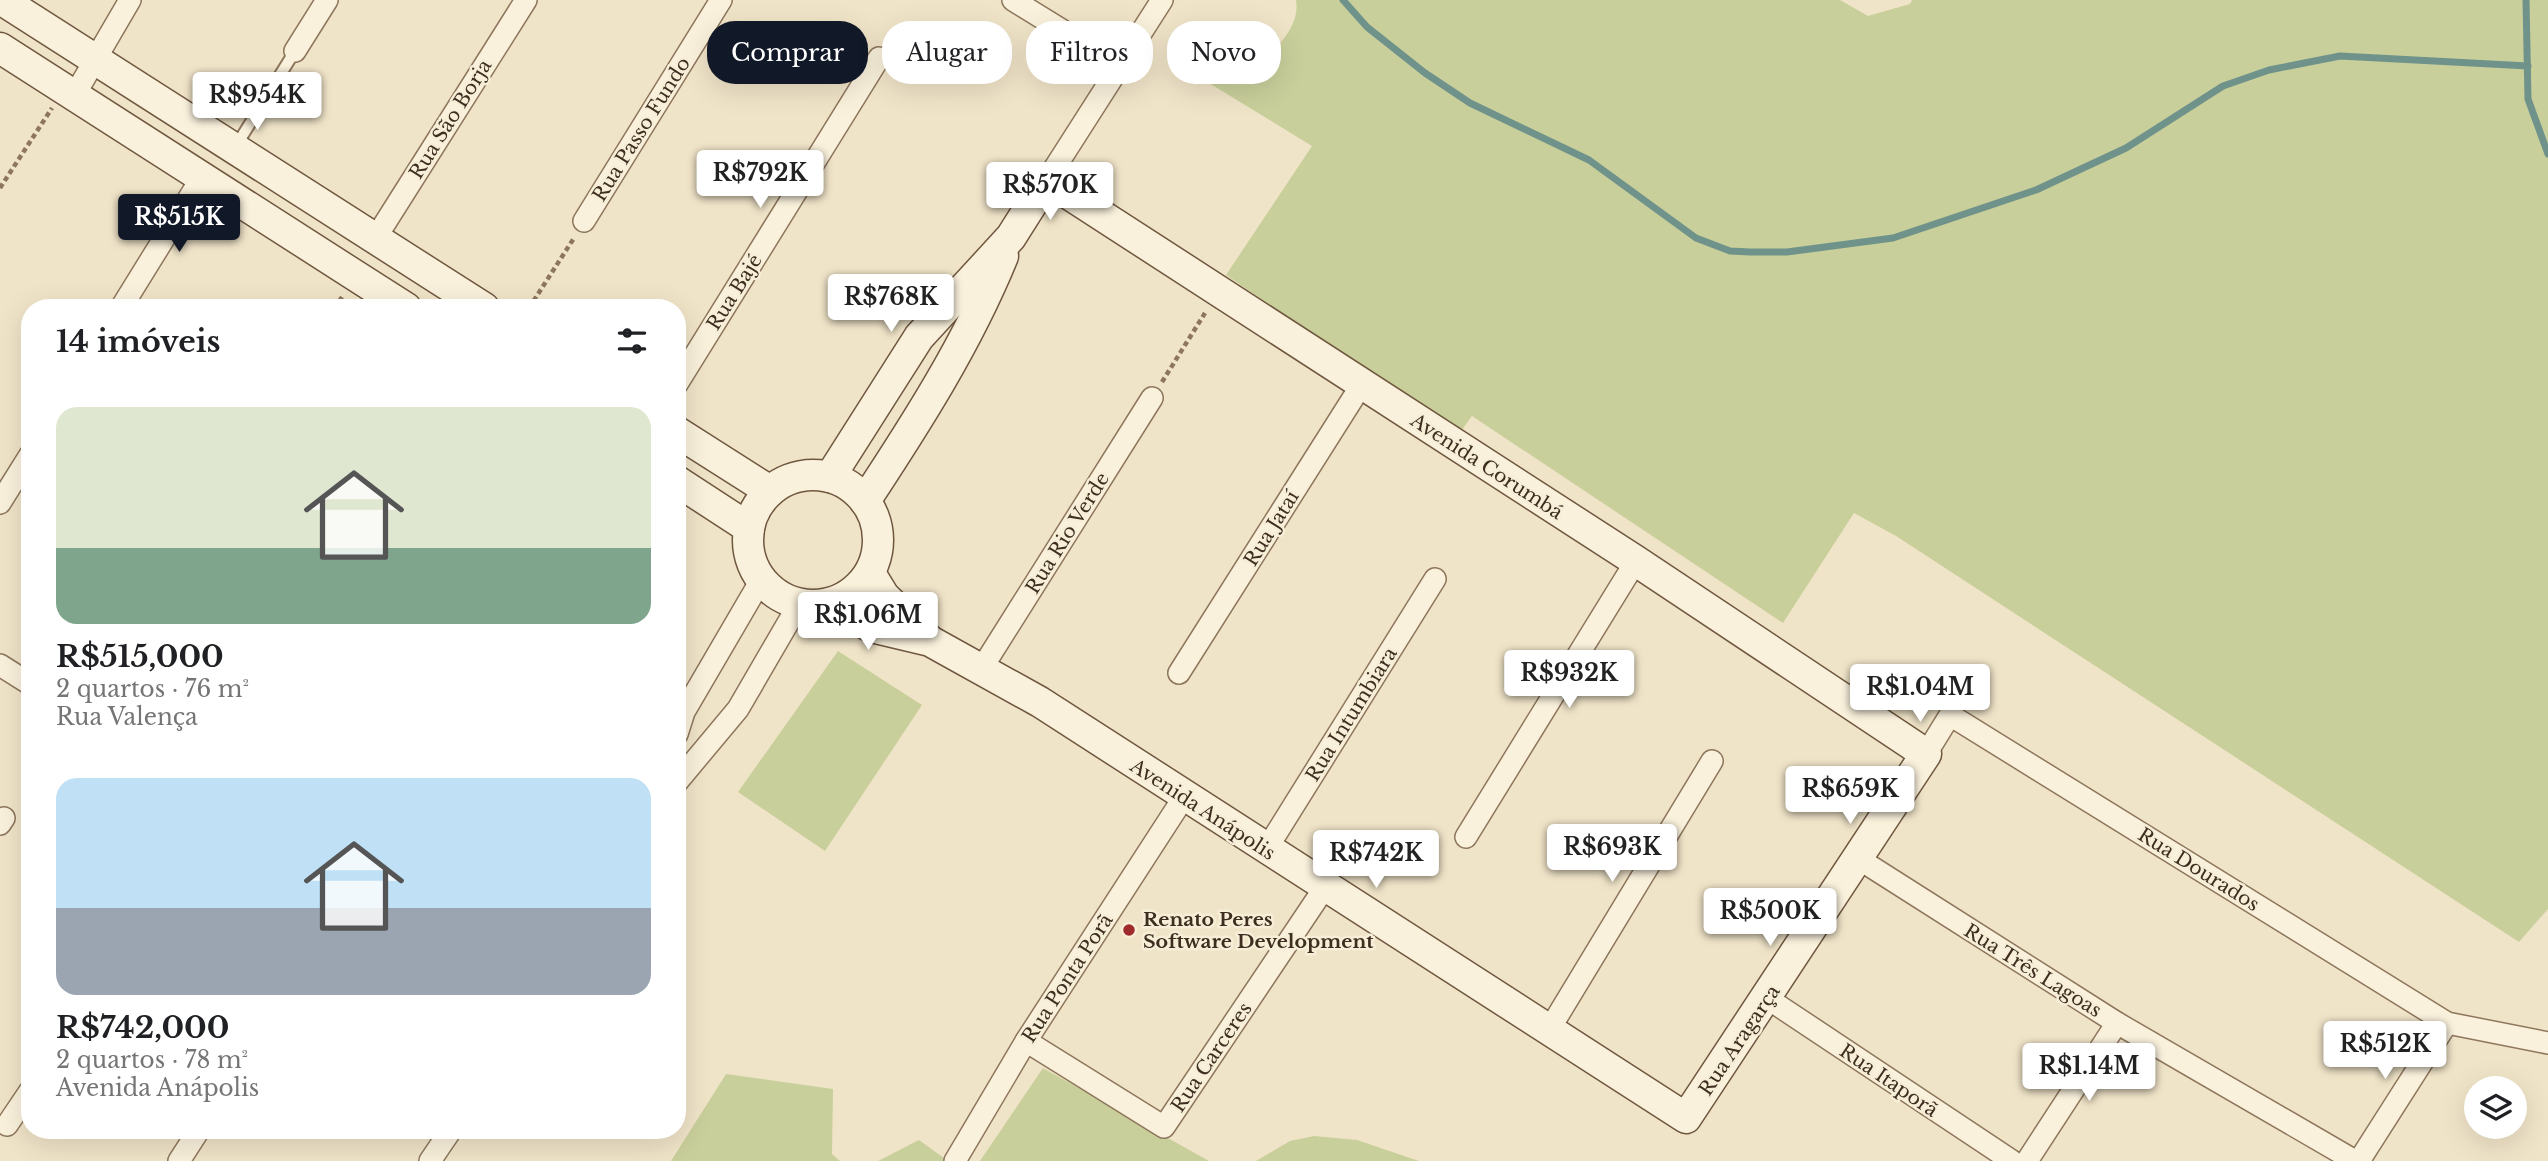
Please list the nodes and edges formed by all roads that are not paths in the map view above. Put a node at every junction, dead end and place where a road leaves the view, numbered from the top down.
1 (2, 0) edge
2 (130, 0) edge
3 (327, 0) edge
4 (526, 0) edge
5 (721, 0) edge
6 (1013, 0) edge
7 (1162, 0) edge
8 (1047, 21) edge
9 (1149, 21) edge
10 (0, 48) edge
11 (295, 51) joint
12 (95, 58) junction
13 (878, 58) dead end
14 (1108, 84) edge
15 (69, 93) junction
16 (235, 148) junction
17 (202, 177) junction
18 (1047, 180) junction
19 (584, 221) road end
20 (1011, 237) junction
21 (375, 239) junction
22 (127, 299) edge
23 (392, 299) edge
24 (470, 299) edge
25 (686, 369) edge
26 (1362, 384) junction
27 (1152, 398) road end
28 (686, 438) edge
29 (21, 469) edge
30 (830, 477) junction
31 (686, 487) edge
32 (770, 491) junction
33 (865, 500) junction
34 (0, 503) edge
35 (748, 528) junction
36 (1636, 561) junction
37 (870, 573) junction
38 (1435, 579) dead end
39 (761, 580) junction
40 (830, 603) junction
41 (799, 604) junction
42 (929, 641) junction
43 (0, 665) edge
44 (982, 668) junction
45 (1179, 673) dead end
46 (21, 678) edge
47 (686, 709) edge
48 (1950, 715) joint
49 (1926, 754) junction
50 (1712, 761) dead end
51 (686, 771) edge
52 (1184, 797) junction
53 (1466, 837) dead end
54 (1266, 850) junction
55 (1859, 859) junction
56 (1325, 887) junction
57 (1767, 998) junction
58 (2117, 1023) junction
59 (2447, 1023) junction
60 (1549, 1030) junction
61 (1026, 1041) junction
62 (2548, 1043) edge
63 (21, 1104) edge
64 (1686, 1118) joint
65 (7, 1125) dead end
66 (193, 1139) edge
67 (445, 1139) edge
68 (179, 1161) edge
69 (430, 1161) edge
70 (955, 1161) edge
71 (2012, 1161) edge
72 (2026, 1161) edge
73 (2357, 1161) edge

1 - 12 street
2 - 12 street
3 - 11 street
4 - 21 street, Rua São Borja
5 - 19 street, Rua Passo Fundo
6 - 8 street
7 - 9 street
10 - 15 street
11 - 16 lane
12 - 15 street
12 - 16 street
13 - 25 street, Rua Bajé
14 - 18 street
15 - 17 street
16 - 21 street
17 - 22 street
17 - 23 street
18 - 20 street
18 - 26 street, Avenida Corumbá
20 - 30 street
20 - 33 street
21 - 24 street
26 - 36 street, Avenida Corumbá
26 - 45 street, Rua Jataí
27 - 44 street, Rua Rio Verde
28 - 32 street
29 - 34 street
30 - 32 street
30 - 33 street
31 - 35 street
32 - 35 street
33 - 37 street
35 - 39 street
36 - 49 street, Avenida Corumbá
36 - 53 street
37 - 40 street
37 - 42 street, Avenida Anápolis
38 - 54 street, Rua Intumbiara
39 - 41 street
39 - 47 street
40 - 41 street
40 - 42 street, Avenida Anápolis
41 - 51 street
42 - 44 street, Avenida Anápolis
43 - 46 street
44 - 52 street, Avenida Anápolis
48 - 49 street, Rua Aragarça
48 - 59 street, Rua Dourados
49 - 55 street, Rua Aragarça
50 - 60 street
52 - 54 street, Avenida Anápolis
52 - 61 street, Rua Ponta Porã
54 - 56 street, Avenida Anápolis
55 - 57 street, Rua Aragarça
55 - 58 street, Rua Três Lagoas
56 - 60 street, Avenida Anápolis
56 - 61 street, Rua Carceres
57 - 64 street, Rua Aragarça
57 - 71 street, Rua Itaporã
58 - 72 street
58 - 73 street, Rua Três Lagoas
59 - 62 street
59 - 73 street, Rua Três Lagoas
60 - 64 street, Avenida Anápolis
61 - 70 street, Rua Ponta Porã
63 - 65 street
66 - 68 street
67 - 69 street

